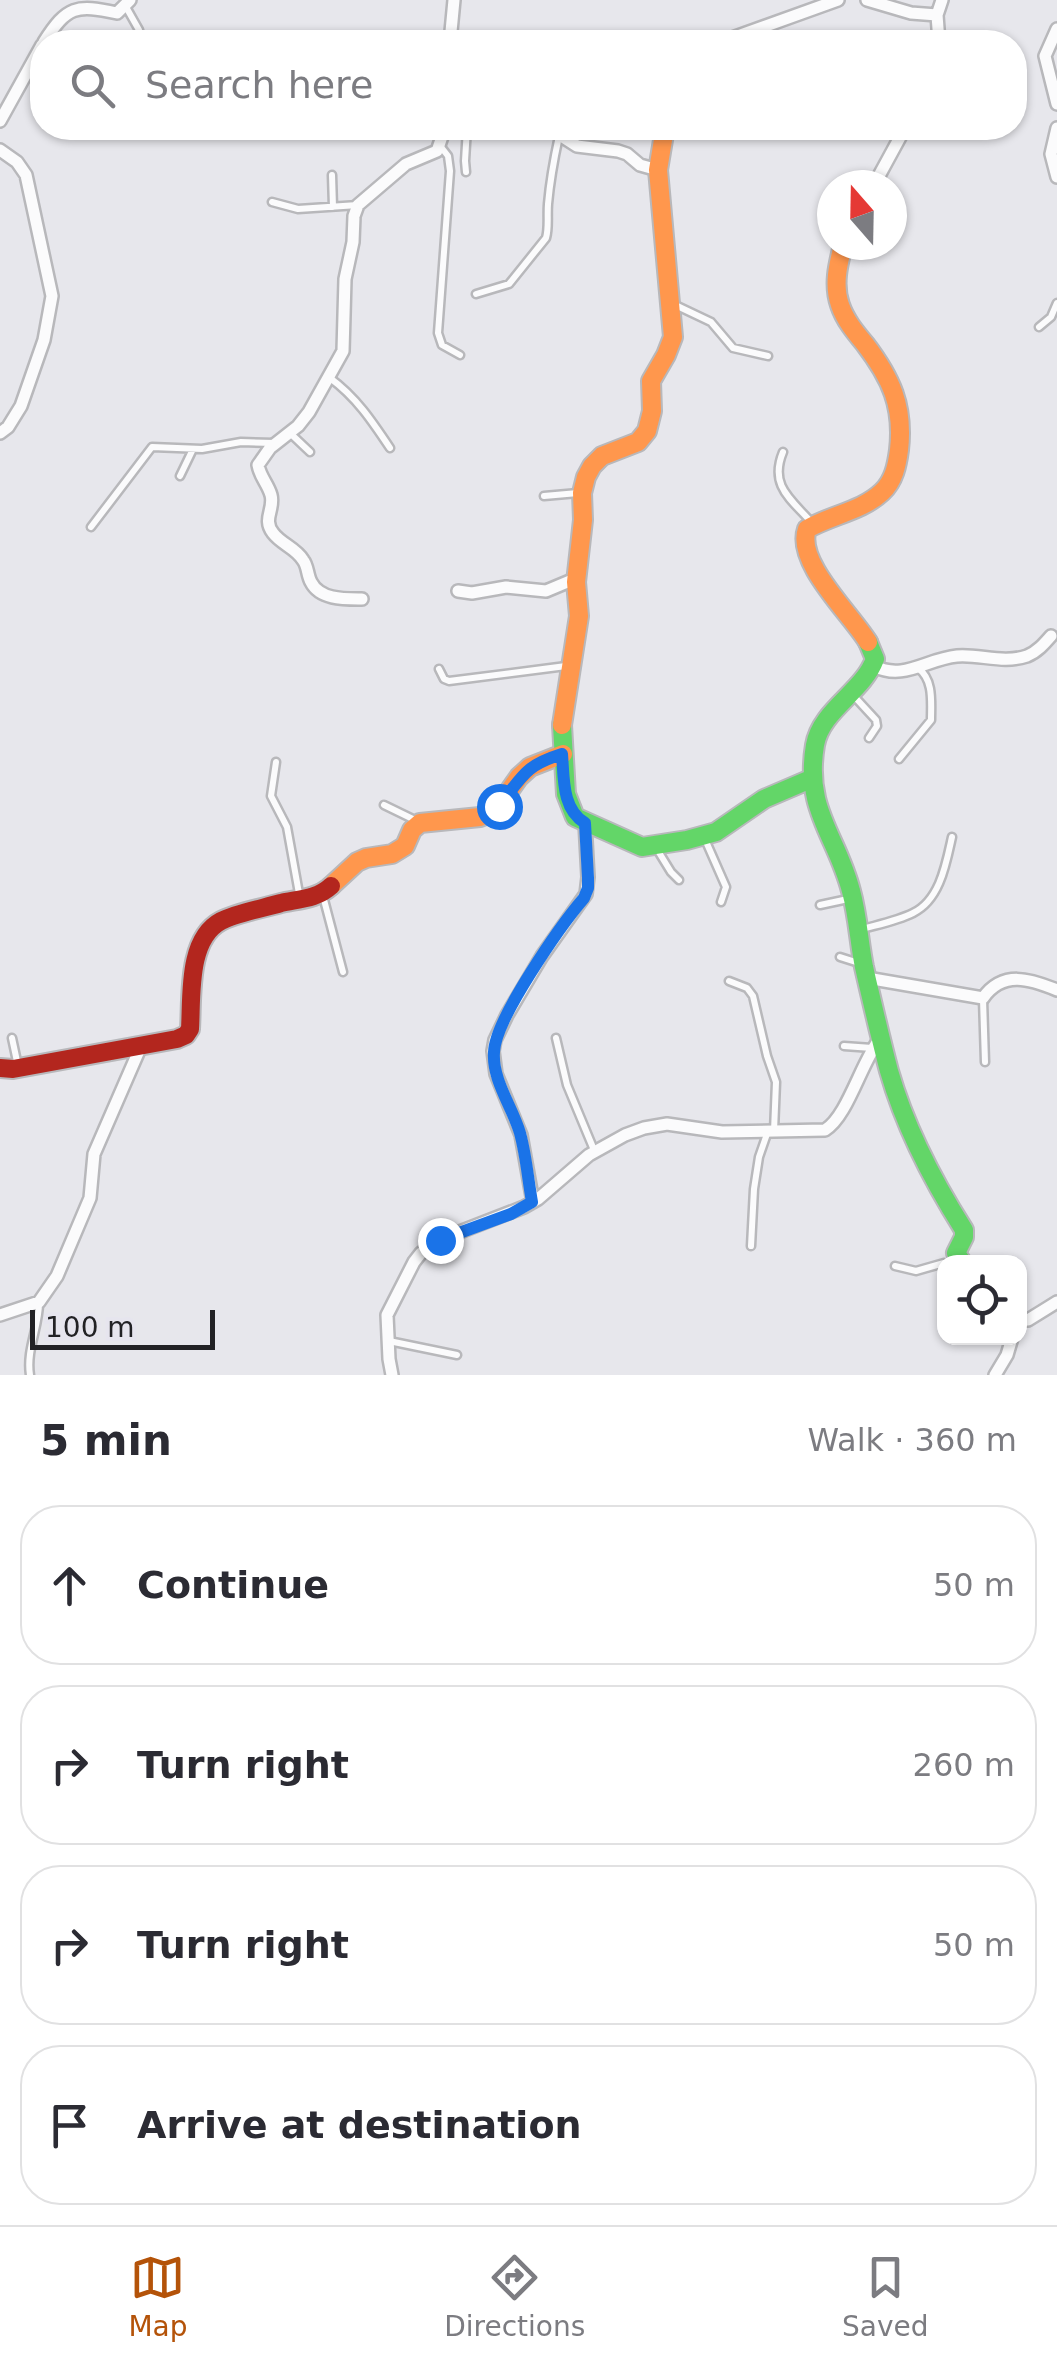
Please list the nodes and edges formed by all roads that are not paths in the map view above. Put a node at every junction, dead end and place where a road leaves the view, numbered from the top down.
1 (454, 0) edge
2 (838, 0) edge
3 (867, 0) edge
4 (942, 0) edge
5 (128, 3) edge
6 (937, 15) junction
7 (1057, 29) edge
8 (52, 30) edge
9 (139, 30) edge
10 (451, 30) edge
11 (770, 30) edge
12 (938, 30) edge
13 (30, 66) edge
14 (1057, 104) edge
15 (0, 121) edge
16 (1057, 128) edge
17 (442, 140) edge
18 (466, 140) edge
19 (554, 140) edge
20 (568, 140) edge
21 (664, 140) edge
22 (898, 140) edge
23 (440, 146) junction
24 (0, 150) edge
25 (658, 170) junction
26 (882, 170) edge
27 (466, 172) dead end
28 (332, 175) dead end
29 (1057, 178) edge
30 (272, 202) dead end
31 (358, 206) junction
32 (334, 207) junction
33 (839, 260) edge
34 (476, 294) dead end
35 (670, 303) junction
36 (1057, 303) edge
37 (1039, 327) dead end
38 (460, 355) dead end
39 (768, 356) dead end
40 (329, 377) junction
41 (0, 433) edge
42 (290, 433) junction
43 (277, 443) junction
44 (390, 448) dead end
45 (192, 449) junction
46 (310, 452) dead end
47 (783, 452) dead end
48 (180, 476) dead end
49 (582, 493) junction
50 (544, 496) dead end
51 (814, 524) junction
52 (92, 527) dead end
53 (577, 578) junction
54 (458, 590) dead end
55 (362, 599) dead end
56 (1051, 636) dead end
57 (570, 666) junction
58 (874, 666) junction
59 (917, 667) junction
60 (439, 669) dead end
61 (851, 693) junction
62 (869, 738) dead end
63 (562, 754) junction
64 (899, 759) dead end
65 (276, 762) dead end
66 (813, 778) junction
67 (384, 805) dead end
68 (420, 823) junction
69 (585, 823) junction
70 (704, 836) junction
71 (952, 837) dead end
72 (654, 846) junction
73 (680, 880) dead end
74 (322, 895) junction
75 (853, 898) junction
76 (300, 900) junction
77 (720, 902) dead end
78 (820, 905) dead end
79 (858, 930) junction
80 (840, 956) dead end
81 (866, 971) junction
82 (343, 972) dead end
83 (729, 981) dead end
84 (1057, 990) edge
85 (983, 998) junction
86 (12, 1038) dead end
87 (556, 1038) dead end
88 (876, 1043) junction
89 (141, 1046) junction
90 (844, 1046) dead end
91 (984, 1062) dead end
92 (9, 1068) edge
93 (771, 1131) junction
94 (595, 1151) junction
95 (532, 1202) junction
96 (751, 1246) dead end
97 (954, 1255) edge
98 (937, 1265) edge
99 (896, 1266) dead end
100 (39, 1302) junction
101 (1057, 1302) edge
102 (0, 1314) edge
103 (1027, 1320) edge
104 (388, 1341) junction
105 (1010, 1345) edge
106 (456, 1355) dead end
107 (30, 1375) edge
108 (392, 1375) edge
109 (994, 1375) edge

1 - 10 street
2 - 11 street
3 - 6 street
4 - 6 street
5 - 8 street
5 - 9 lane
6 - 12 street
7 - 14 street
13 - 15 street
16 - 29 street
17 - 23 street
18 - 27 lane
19 - 34 lane
20 - 25 street
21 - 25 street
22 - 26 street
23 - 31 street
23 - 38 lane
24 - 41 street
25 - 35 street
28 - 32 lane
30 - 32 lane
31 - 32 lane
31 - 40 street
33 - 51 street
35 - 39 lane
35 - 49 street
36 - 37 lane
40 - 42 street
40 - 44 lane
42 - 43 street
42 - 46 lane
43 - 45 lane
43 - 55 street
45 - 48 lane
45 - 52 lane
47 - 51 lane
49 - 50 lane
49 - 53 street
51 - 58 street
53 - 54 street
53 - 57 street
56 - 59 street
57 - 60 lane
57 - 63 street
58 - 59 street
58 - 61 street
59 - 64 lane
61 - 62 lane
61 - 66 street
63 - 68 street
63 - 69 street
65 - 76 lane
66 - 70 street
66 - 75 street
67 - 68 lane
68 - 74 street
69 - 72 street
69 - 95 street
70 - 72 street
70 - 77 lane
71 - 79 lane
72 - 73 lane
74 - 76 street
74 - 82 lane
75 - 78 lane
75 - 79 street
76 - 89 street
79 - 81 street
80 - 81 lane
81 - 85 street
81 - 88 street
83 - 93 lane
84 - 85 street
85 - 91 lane
86 - 92 lane
87 - 94 lane
88 - 90 lane
88 - 93 street
88 - 97 street
89 - 92 street
89 - 100 street
93 - 94 street
93 - 96 lane
94 - 95 street
95 - 104 street
98 - 99 lane
100 - 102 street
100 - 107 lane
101 - 103 street
104 - 106 lane
104 - 108 street
105 - 109 street

